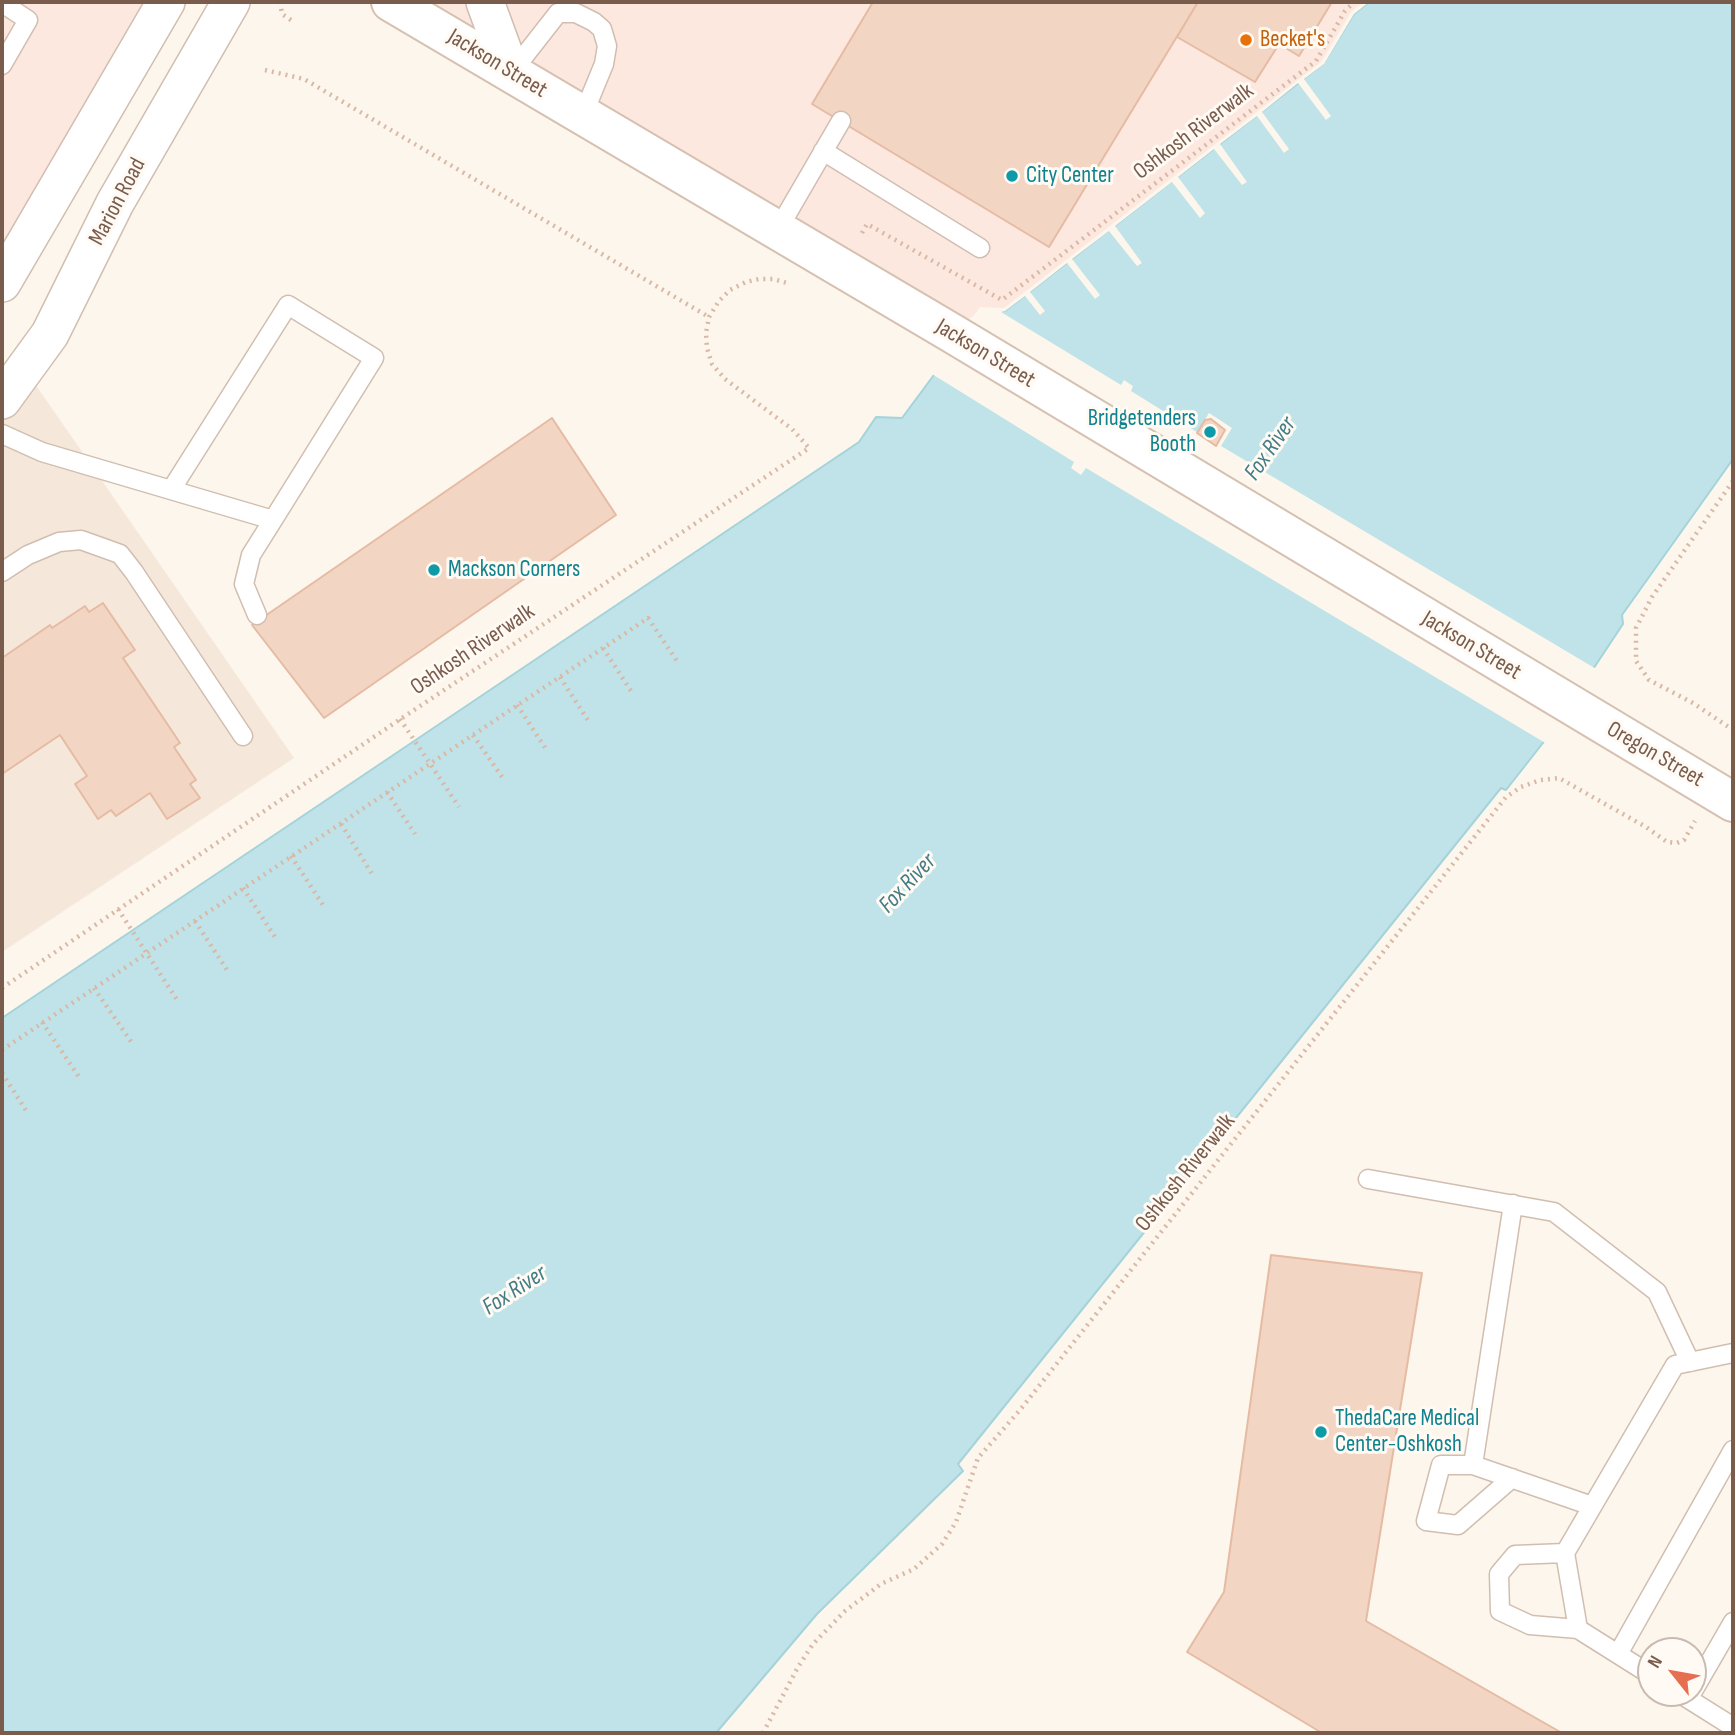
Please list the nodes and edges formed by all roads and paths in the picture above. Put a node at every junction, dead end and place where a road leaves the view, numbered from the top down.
1 (166, 2) edge
2 (231, 2) edge
3 (280, 2) edge
4 (391, 2) edge
5 (485, 2) edge
6 (1354, 2) edge
7 (2, 3) edge
8 (560, 7) edge
9 (294, 22) dead end
10 (2, 65) edge
11 (265, 69) dead end
12 (511, 73) junction
13 (583, 115) junction
14 (841, 121) dead end
15 (823, 151) junction
16 (777, 231) junction
17 (862, 233) dead end
18 (980, 248) dead end
19 (2, 283) edge
20 (787, 283) dead end
21 (709, 317) junction
22 (2, 400) edge
23 (2, 434) edge
24 (1733, 481) edge
25 (171, 491) junction
26 (273, 520) junction
27 (2, 572) edge
28 (257, 615) dead end
29 (603, 648) junction
30 (677, 661) dead end
31 (560, 677) junction
32 (631, 691) dead end
33 (517, 705) junction
34 (1577, 709) joint
35 (400, 719) junction
36 (589, 722) dead end
37 (1733, 730) edge
38 (473, 734) junction
39 (243, 736) dead end
40 (546, 749) dead end
41 (430, 763) junction
42 (502, 777) dead end
43 (387, 792) junction
44 (1733, 802) edge
45 (459, 807) dead end
46 (341, 824) junction
47 (1693, 824) dead end
48 (415, 834) dead end
49 (291, 856) junction
50 (372, 874) dead end
51 (243, 888) junction
52 (323, 905) dead end
53 (118, 909) junction
54 (195, 920) junction
55 (275, 937) dead end
56 (146, 953) junction
57 (227, 970) dead end
58 (2, 988) edge
59 (94, 988) junction
60 (179, 1003) dead end
61 (42, 1022) junction
62 (132, 1043) dead end
63 (2, 1049) edge
64 (2, 1073) edge
65 (79, 1077) dead end
66 (27, 1112) dead end
67 (1368, 1179) dead end
68 (1513, 1204) junction
69 (1733, 1353) edge
70 (1690, 1362) junction
71 (1733, 1450) edge
72 (1473, 1465) junction
73 (1512, 1478) junction
74 (1592, 1506) junction
75 (1565, 1553) junction
76 (1733, 1622) edge
77 (1578, 1629) junction
78 (1618, 1654) junction
79 (1707, 1664) edge
80 (1637, 1666) edge
81 (1706, 1707) edge
82 (1733, 1727) edge
83 (763, 1733) edge

1 - 19 street
2 - 22 street, Marion Road
3 - 9 path
4 - 12 main road, Jackson Street
5 - 12 street
6 - 17 path, Oshkosh Riverwalk
7 - 10 lane
8 - 12 lane
8 - 13 lane
11 - 21 path
12 - 13 main road, Jackson Street
13 - 16 main road, Jackson Street
14 - 15 lane
15 - 16 lane
15 - 18 lane
16 - 34 main road, Jackson Street
20 - 21 path
21 - 35 path, Oshkosh Riverwalk
23 - 25 lane
24 - 37 path
25 - 26 lane
25 - 26 lane
26 - 28 lane
27 - 39 lane
29 - 30 path
29 - 31 path
29 - 32 path
31 - 33 path
31 - 36 path
33 - 38 path
33 - 40 path
34 - 44 main road, Oregon Street
35 - 41 path
35 - 53 path, Oshkosh Riverwalk
38 - 41 path
38 - 42 path
41 - 43 path
41 - 45 path
43 - 46 path
43 - 48 path
46 - 49 path
46 - 50 path
47 - 83 path, Oshkosh Riverwalk
49 - 51 path
49 - 52 path
51 - 54 path
51 - 55 path
53 - 56 path
53 - 58 path, Oshkosh Riverwalk
54 - 56 path
54 - 57 path
56 - 59 path
56 - 60 path
59 - 61 path
59 - 62 path
61 - 63 path
61 - 65 path
64 - 66 path
67 - 68 lane
68 - 70 lane
68 - 72 lane
69 - 70 lane
70 - 74 lane
71 - 78 lane
72 - 73 lane
72 - 73 lane
73 - 74 lane
74 - 75 lane
75 - 77 lane
75 - 77 lane
76 - 79 lane
77 - 78 lane
78 - 80 lane
81 - 82 lane

